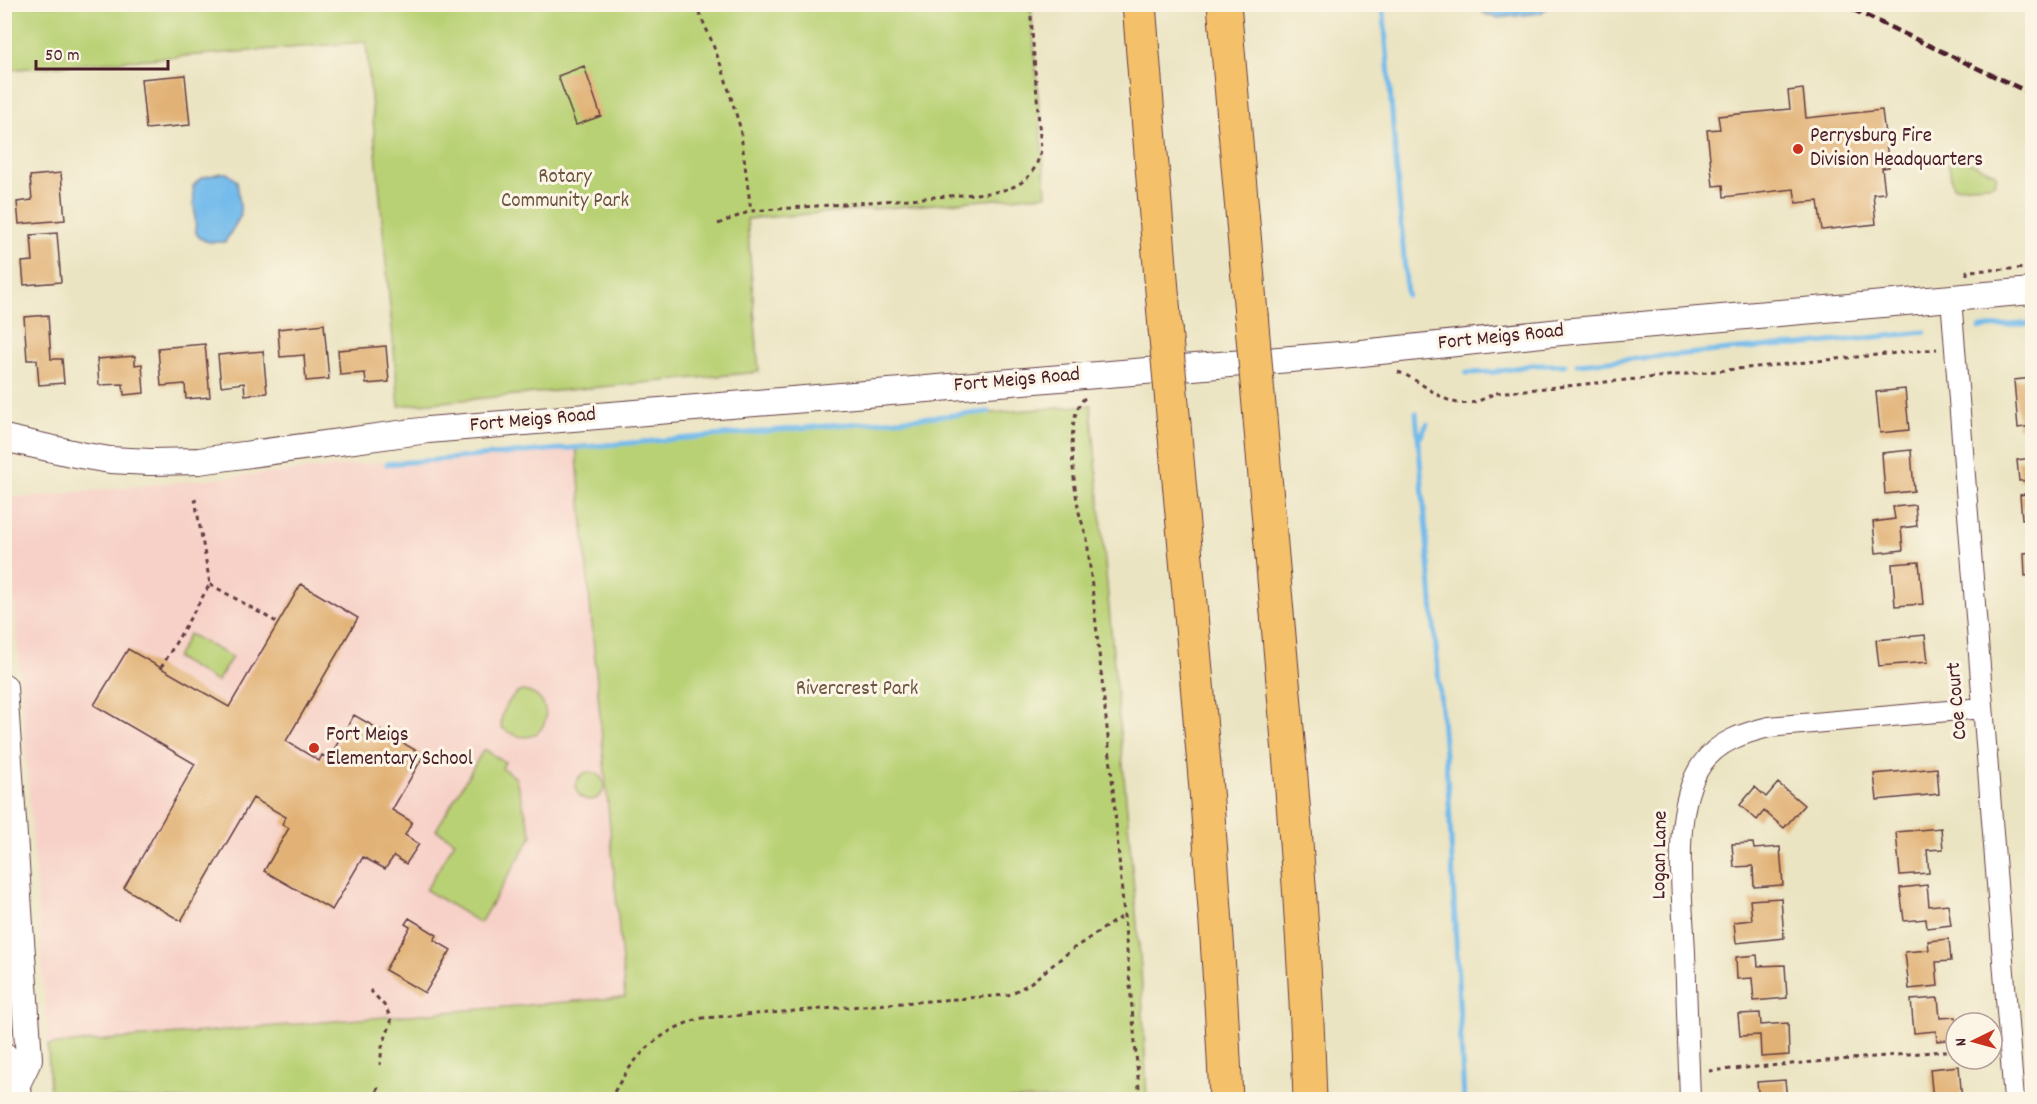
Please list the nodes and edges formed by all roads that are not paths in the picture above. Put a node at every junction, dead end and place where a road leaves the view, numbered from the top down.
1 (1139, 4) edge
2 (1224, 4) edge
3 (2032, 291) edge
4 (1951, 298) junction
5 (4, 438) edge
6 (4, 687) edge
7 (1982, 708) junction
8 (7, 776) edge
9 (4, 1055) edge
10 (18, 1092) edge
11 (1226, 1100) edge
12 (1310, 1100) edge
13 (1690, 1100) edge
14 (2014, 1100) edge

1 - 11 highway, bridge
2 - 12 highway, bridge
3 - 4 street, Fort Meigs Road
4 - 5 street, Fort Meigs Road
4 - 7 street, Coe Court
6 - 8 street
7 - 13 street, Logan Lane
7 - 14 street, Coe Court
8 - 10 street
9 - 10 street

